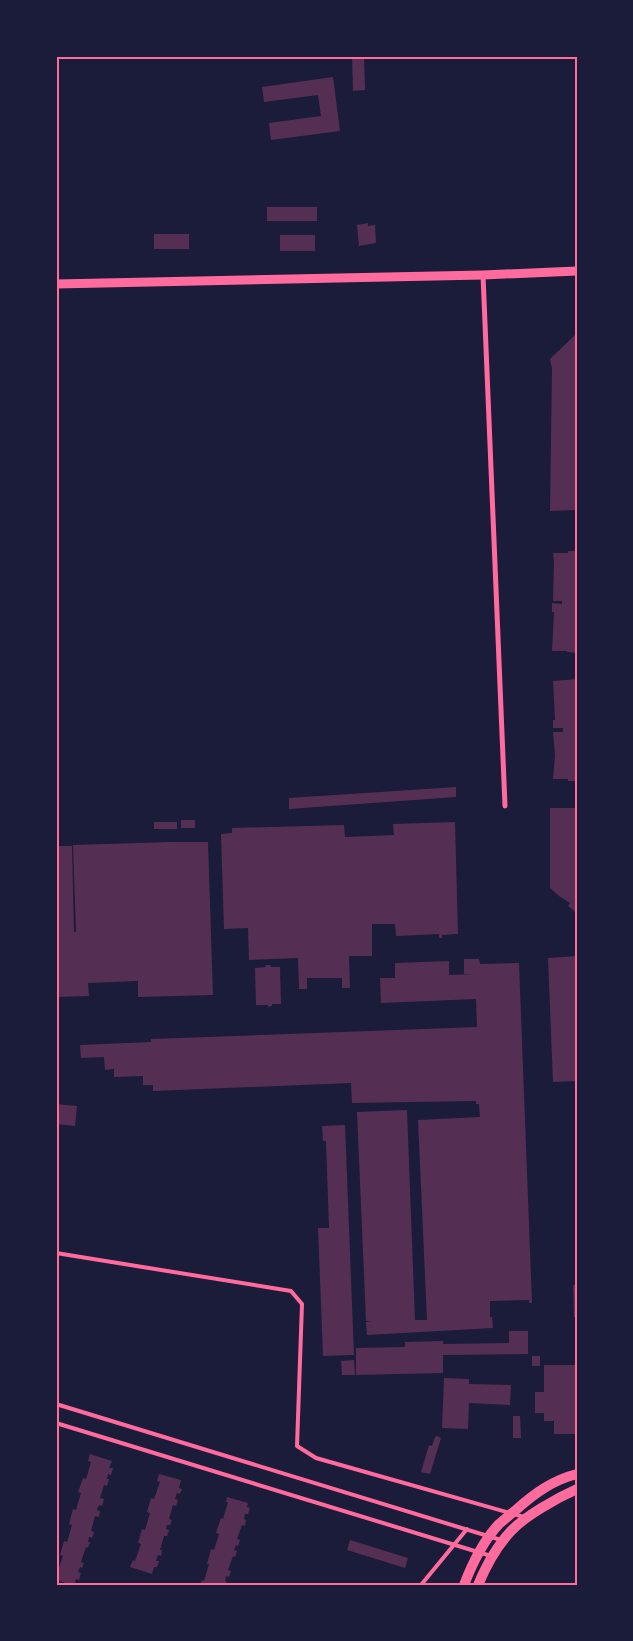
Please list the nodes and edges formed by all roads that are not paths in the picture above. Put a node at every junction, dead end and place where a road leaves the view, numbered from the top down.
1 (577, 271) edge
2 (483, 275) junction
3 (56, 284) edge
4 (504, 806) dead end
5 (56, 1253) edge
6 (56, 1404) edge
7 (56, 1423) edge
8 (577, 1474) edge
9 (577, 1489) edge
10 (512, 1514) junction
11 (527, 1518) junction
12 (467, 1529) junction
13 (490, 1536) junction
14 (503, 1540) junction
15 (454, 1545) junction
16 (480, 1553) junction
17 (492, 1557) junction
18 (421, 1585) edge
19 (464, 1585) edge
20 (478, 1585) edge

1 - 2 street
2 - 3 street
2 - 4 street
5 - 10 lane
6 - 12 lane
7 - 15 lane
8 - 10 main road
9 - 11 main road
10 - 11 lane
10 - 13 main road
11 - 14 main road
12 - 13 lane
12 - 15 lane
13 - 14 lane
13 - 16 main road
14 - 17 main road
15 - 16 lane
15 - 18 lane
16 - 17 lane
16 - 19 main road
17 - 20 main road

